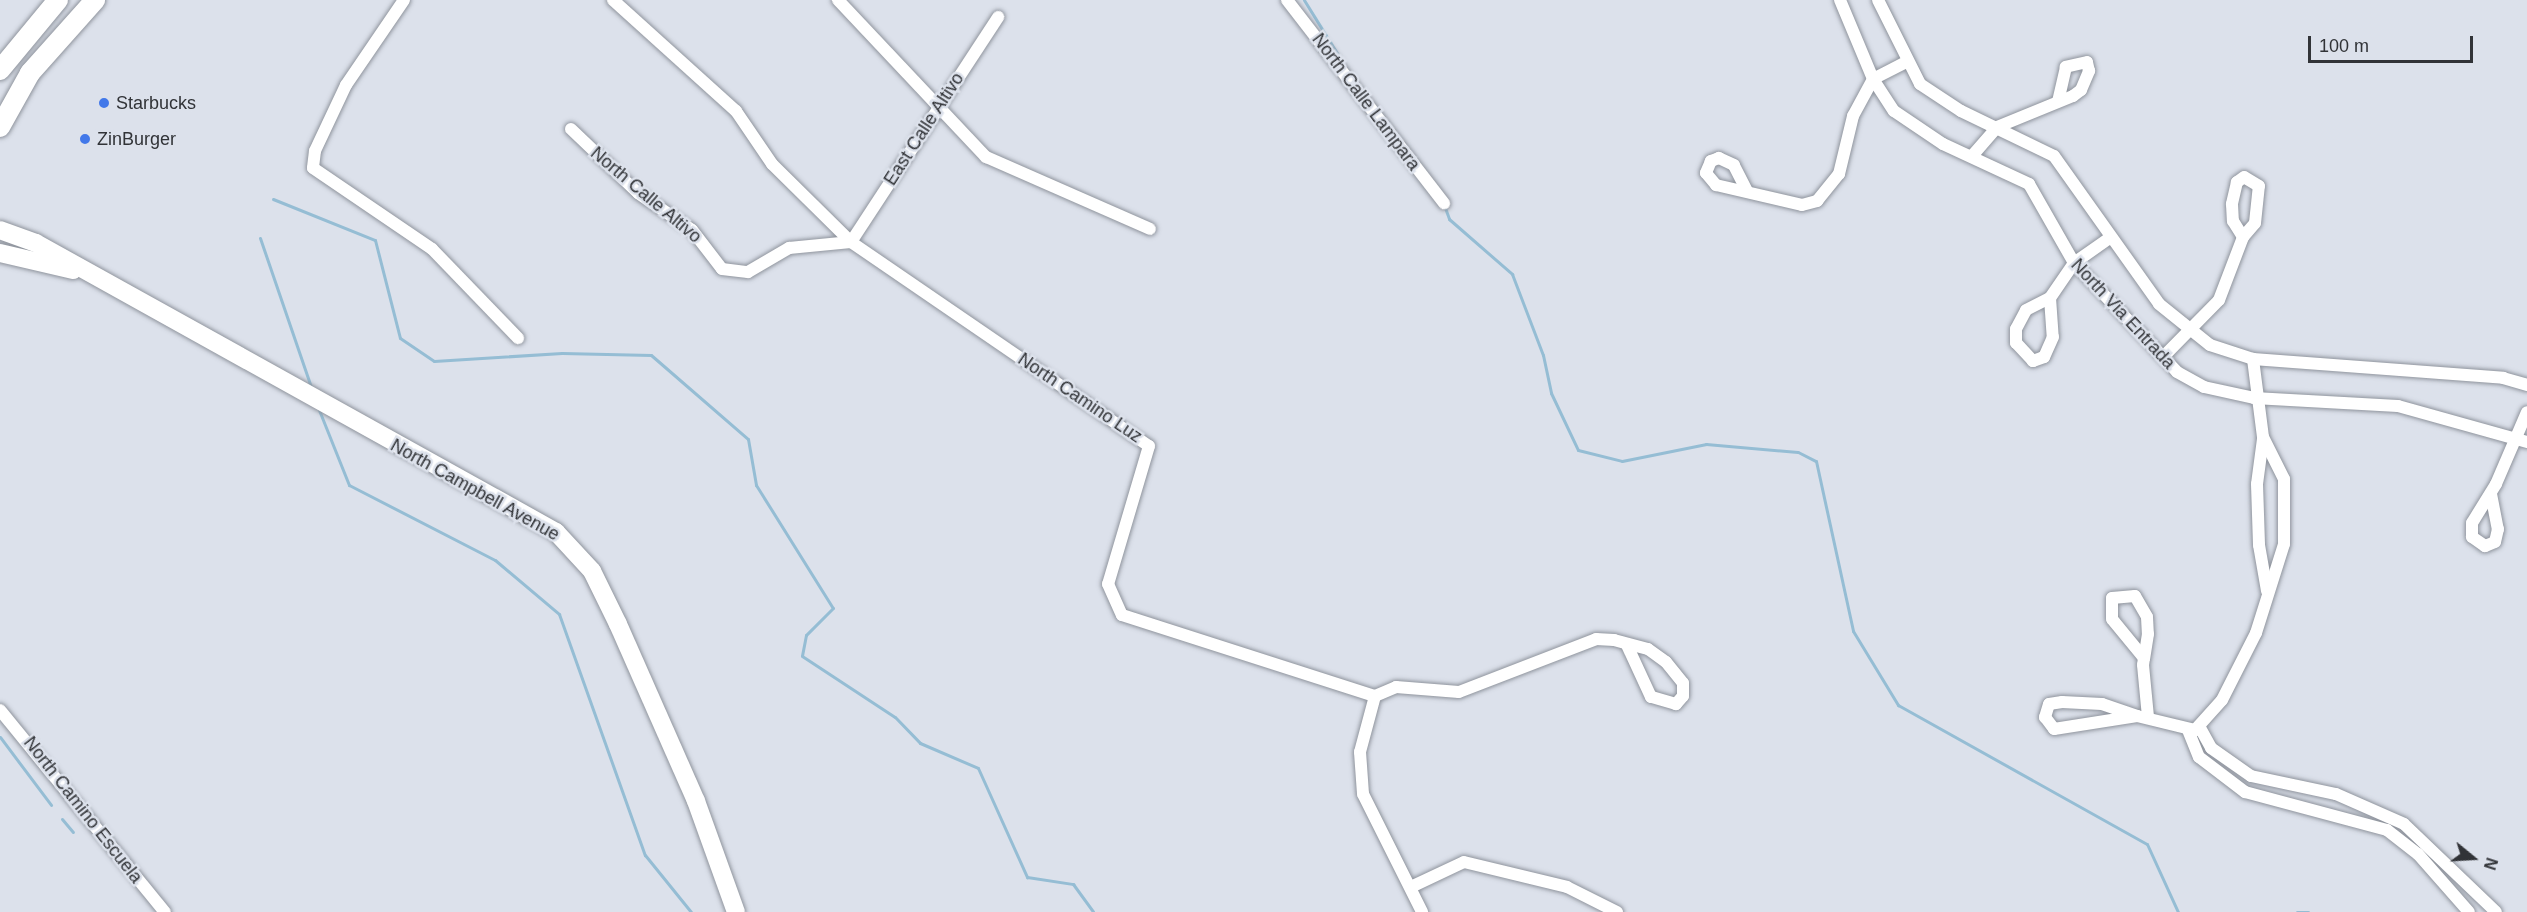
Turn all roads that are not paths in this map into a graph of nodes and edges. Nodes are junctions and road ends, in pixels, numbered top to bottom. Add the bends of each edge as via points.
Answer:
1 (58, 0) edge
2 (95, 0) edge
3 (404, 0) edge
4 (613, 0) edge
5 (838, 0) edge
6 (1287, 0) edge
7 (1840, 0) edge
8 (1878, 0) edge
9 (998, 17) dead end
10 (1906, 62) junction
11 (0, 70) edge
12 (1873, 79) junction
13 (2058, 101) dead end
14 (936, 109) junction
15 (0, 127) edge
16 (1997, 127) junction
17 (571, 129) dead end
18 (1972, 156) junction
19 (1747, 191) dead end
20 (1444, 203) dead end
21 (1150, 228) dead end
22 (0, 230) edge
23 (2243, 237) dead end
24 (2108, 239) junction
25 (851, 242) junction
26 (0, 253) edge
27 (2074, 263) junction
28 (89, 274) junction
29 (2050, 298) junction
30 (2191, 329) junction
31 (518, 338) dead end
32 (2163, 356) junction
33 (2253, 359) junction
34 (2527, 385) edge
35 (2254, 398) junction
36 (2527, 412) edge
37 (2263, 437) junction
38 (2522, 440) edge
39 (2491, 494) dead end
40 (2268, 594) junction
41 (1627, 645) junction
42 (2145, 658) junction
43 (1375, 696) junction
44 (0, 710) edge
45 (2143, 716) junction
46 (2193, 728) junction
47 (1413, 886) junction
48 (165, 912) edge
49 (736, 912) edge
50 (1422, 912) edge
51 (1617, 912) edge
52 (2469, 912) edge
53 (2496, 912) edge

1 - 11 main road
2 - 15 main road via 30,73
3 - 31 street via 346,85 315,151 314,168 432,249
4 - 25 street, North Camino Luz via 736,111 771,164
5 - 14 street
6 - 20 street, North Calle Lampara
7 - 12 street, North Via Entrada
8 - 10 street, North Via Entrada
9 - 14 street, East Calle Altivo
10 - 12 street
10 - 16 street, North Via Entrada via 1920,84
12 - 18 street, North Via Entrada via 1894,111
12 - 19 street via 1853,116 1839,174 1817,201 1802,205
13 - 16 street
14 - 21 street via 986,157
14 - 25 street, East Calle Altivo
16 - 18 street
16 - 24 street, North Via Entrada via 2054,156
17 - 25 street, North Calle Altivo via 638,194 692,230 717,263 733,274 748,272 789,248
18 - 27 street, North Via Entrada via 2029,184
22 - 28 main road, North Campbell Avenue via 36,243
23 - 30 street via 2218,300
24 - 27 street
24 - 30 street, North Via Entrada via 2159,304
25 - 43 street, North Camino Luz via 1149,446 1108,584 1122,615
26 - 28 main road, North Campbell Avenue
27 - 29 street
27 - 32 street, North Via Entrada
28 - 49 main road, North Campbell Avenue via 310,393 407,454 556,532 592,571 696,801
29 - 29 street via 2026,310 2016,329 2022,356 2033,361 2044,357 2053,337
30 - 32 street
30 - 33 street, North Via Entrada via 2210,345
32 - 35 street, North Via Entrada via 2177,372 2204,387
33 - 34 street, North Via Entrada via 2504,378
33 - 35 street
35 - 37 street
35 - 38 street, North Via Entrada via 2398,406
36 - 38 street
37 - 40 street via 2257,484 2259,545
37 - 40 street via 2283,479 2284,544
38 - 39 street
40 - 46 street via 2234,678
41 - 41 street via 1651,697 1676,704 1683,696 1679,674 1648,649
41 - 43 street via 1596,639 1459,692 1396,687
42 - 42 street via 2148,634 2141,602 2129,594 2112,598 2112,619
42 - 45 street
43 - 47 street via 1359,774 1363,794
44 - 48 street, North Camino Escuela
45 - 45 street via 2102,704 2062,702 2049,704 2045,717 2054,729
45 - 46 street
46 - 52 street via 2199,756 2245,792 2387,830 2418,854
46 - 53 street via 2211,748 2251,776 2336,794 2404,824
47 - 50 street
47 - 51 street via 1450,864 1464,862 1567,887

